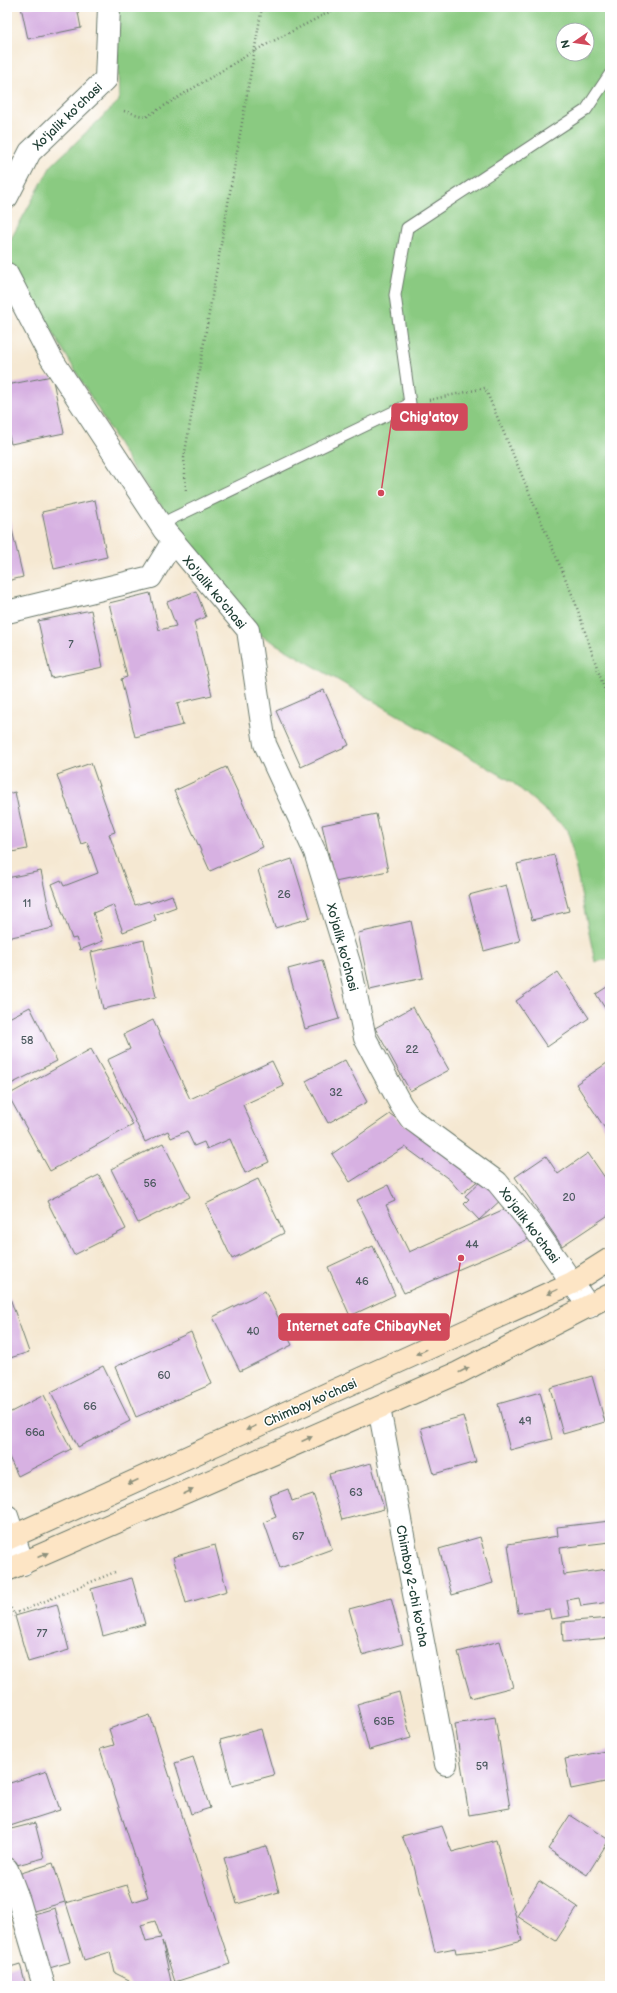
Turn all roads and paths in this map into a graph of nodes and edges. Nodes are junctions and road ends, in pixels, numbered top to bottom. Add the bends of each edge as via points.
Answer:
1 (109, 7) edge
2 (262, 7) edge
3 (339, 7) edge
4 (254, 51) junction
5 (610, 74) edge
6 (124, 111) dead end
7 (7, 197) edge
8 (7, 274) edge
9 (410, 404) junction
10 (188, 511) junction
11 (169, 536) junction
12 (7, 612) edge
13 (610, 706) edge
14 (610, 1259) edge
15 (572, 1283) junction
16 (610, 1295) edge
17 (589, 1307) junction
18 (379, 1408) junction
19 (7, 1516) edge
20 (10, 1537) edge
21 (15, 1567) edge
22 (115, 1572) dead end
23 (7, 1601) edge
24 (14, 1614) junction
25 (7, 1617) edge
26 (446, 1764) dead end
27 (7, 1869) edge
28 (44, 1986) edge

1 - 7 street, Xo'jalik ko'chasi via 106,79 30,152
2 - 4 path
3 - 4 path
4 - 6 path via 146,117
4 - 10 path via 184,458
5 - 9 lane via 586,110 407,228 395,295
8 - 11 street, Xo'jalik ko'chasi via 51,358
9 - 10 lane
9 - 13 path via 486,388 574,599
10 - 11 lane via 171,519
11 - 12 street, Xo'jalik ko'chasi via 151,578
11 - 15 street, Xo'jalik ko'chasi via 248,630 265,744 315,852 350,966 365,1038 400,1105 411,1118 497,1182 533,1226
14 - 15 main road, Chimboy ko'chasi
15 - 17 street, Xo'jalik ko'chasi
15 -> 20 main road, Chimboy ko'chasi
16 - 17 main road
18 -> 17 main road via 458,1373
21 -> 18 main road
18 - 26 street, Chimboy 2-chi ko'cha
19 - 20 street
20 - 21 street
22 - 24 path
23 - 24 path
24 - 25 path
27 - 28 street

